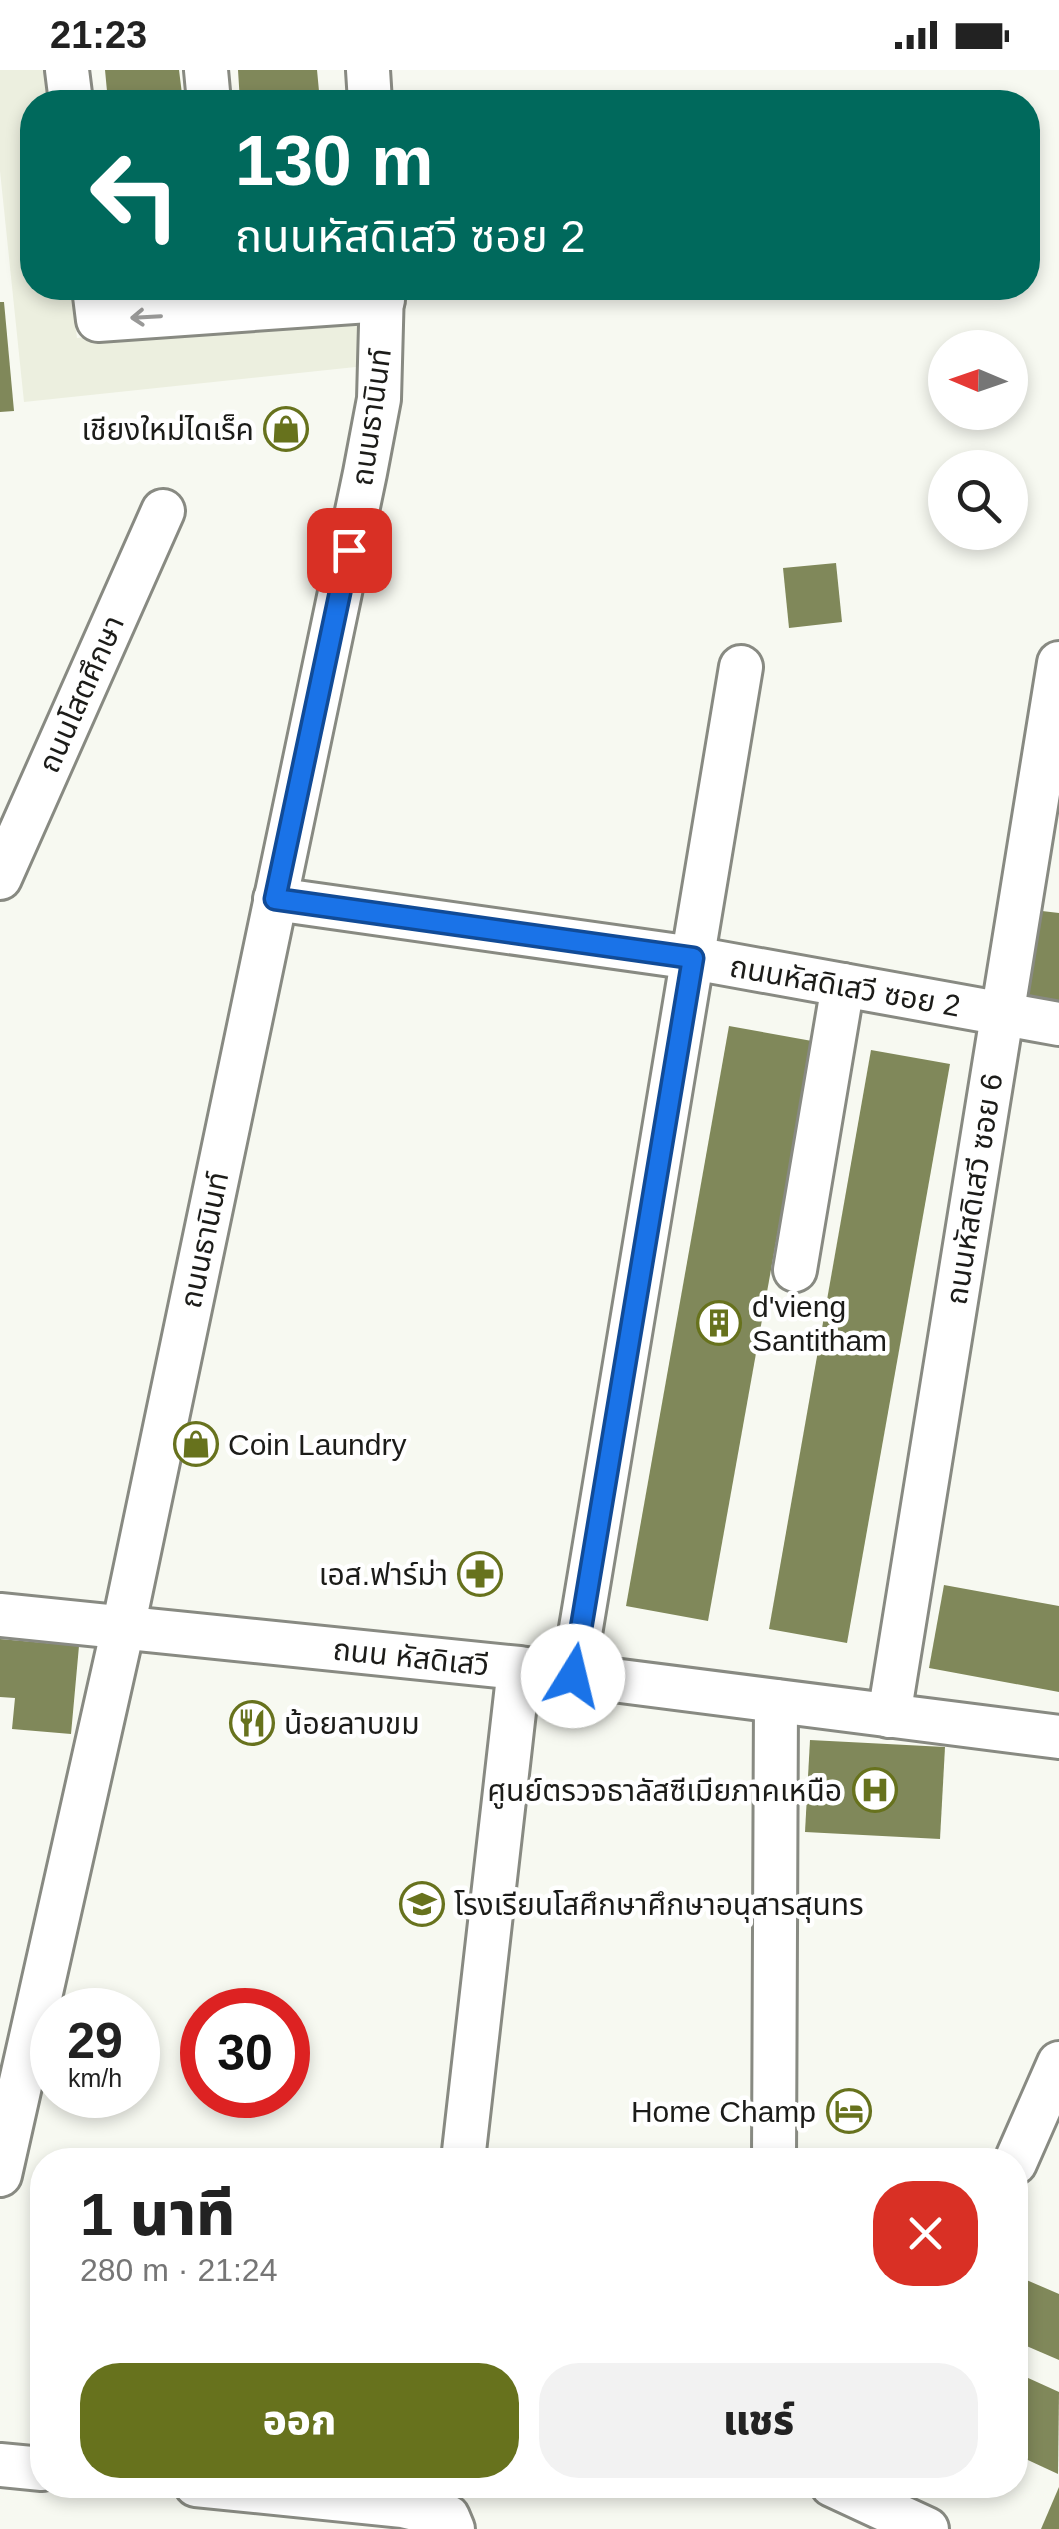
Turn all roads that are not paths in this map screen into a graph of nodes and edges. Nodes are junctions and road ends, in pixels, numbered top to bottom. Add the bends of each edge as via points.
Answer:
1 (96, 300) edge
2 (223, 300) edge
3 (383, 300) edge
4 (163, 511) dead end
5 (1059, 663) edge
6 (742, 666) dead end
7 (0, 878) edge
8 (275, 899) junction
9 (693, 958) junction
10 (844, 986) junction
11 (1002, 1014) junction
12 (1059, 1024) edge
13 (795, 1270) dead end
14 (0, 1615) edge
15 (123, 1628) junction
16 (519, 1668) junction
17 (573, 1676) junction
18 (776, 1701) junction
19 (889, 1716) junction
20 (1059, 1738) edge
21 (1059, 2064) edge
22 (464, 2148) edge
23 (774, 2148) edge
24 (1022, 2148) edge
25 (0, 2176) edge
26 (0, 2465) edge
27 (30, 2468) edge
28 (324, 2498) edge
29 (871, 2498) edge
30 (453, 2529) edge
31 (927, 2529) edge

2 -> 1 street via 98,320
3 - 8 street, ถนนธานินท์ via 379,399
4 - 7 street, ถนนโสตศึกษา
5 - 11 street, ถนนหัสดิเสวี ซอย 6
6 - 9 street
8 - 9 street, ถนนหัสดิเสวี ซอย 2
8 - 15 street, ถนนธานินท์
9 - 10 street, ถนนหัสดิเสวี ซอย 2
9 - 17 street
10 - 11 street, ถนนหัสดิเสวี ซอย 2
10 - 13 street
11 - 12 street, ถนนหัสดิเสวี ซอย 2
11 - 19 street, ถนนหัสดิเสวี ซอย 6
14 - 15 street, ถนน หัสดิเสวี
15 - 16 street, ถนน หัสดิเสวี
15 - 25 street, ถนนธานินท์
16 - 17 street, ถนน หัสดิเสวี
16 - 22 street
17 - 18 street, ถนน หัสดิเสวี
18 - 19 street, ถนน หัสดิเสวี
18 - 23 street
19 - 20 street, ถนน หัสดิเสวี
21 - 24 street
26 - 27 street
28 - 30 street via 403,2506 448,2517
29 - 31 street

